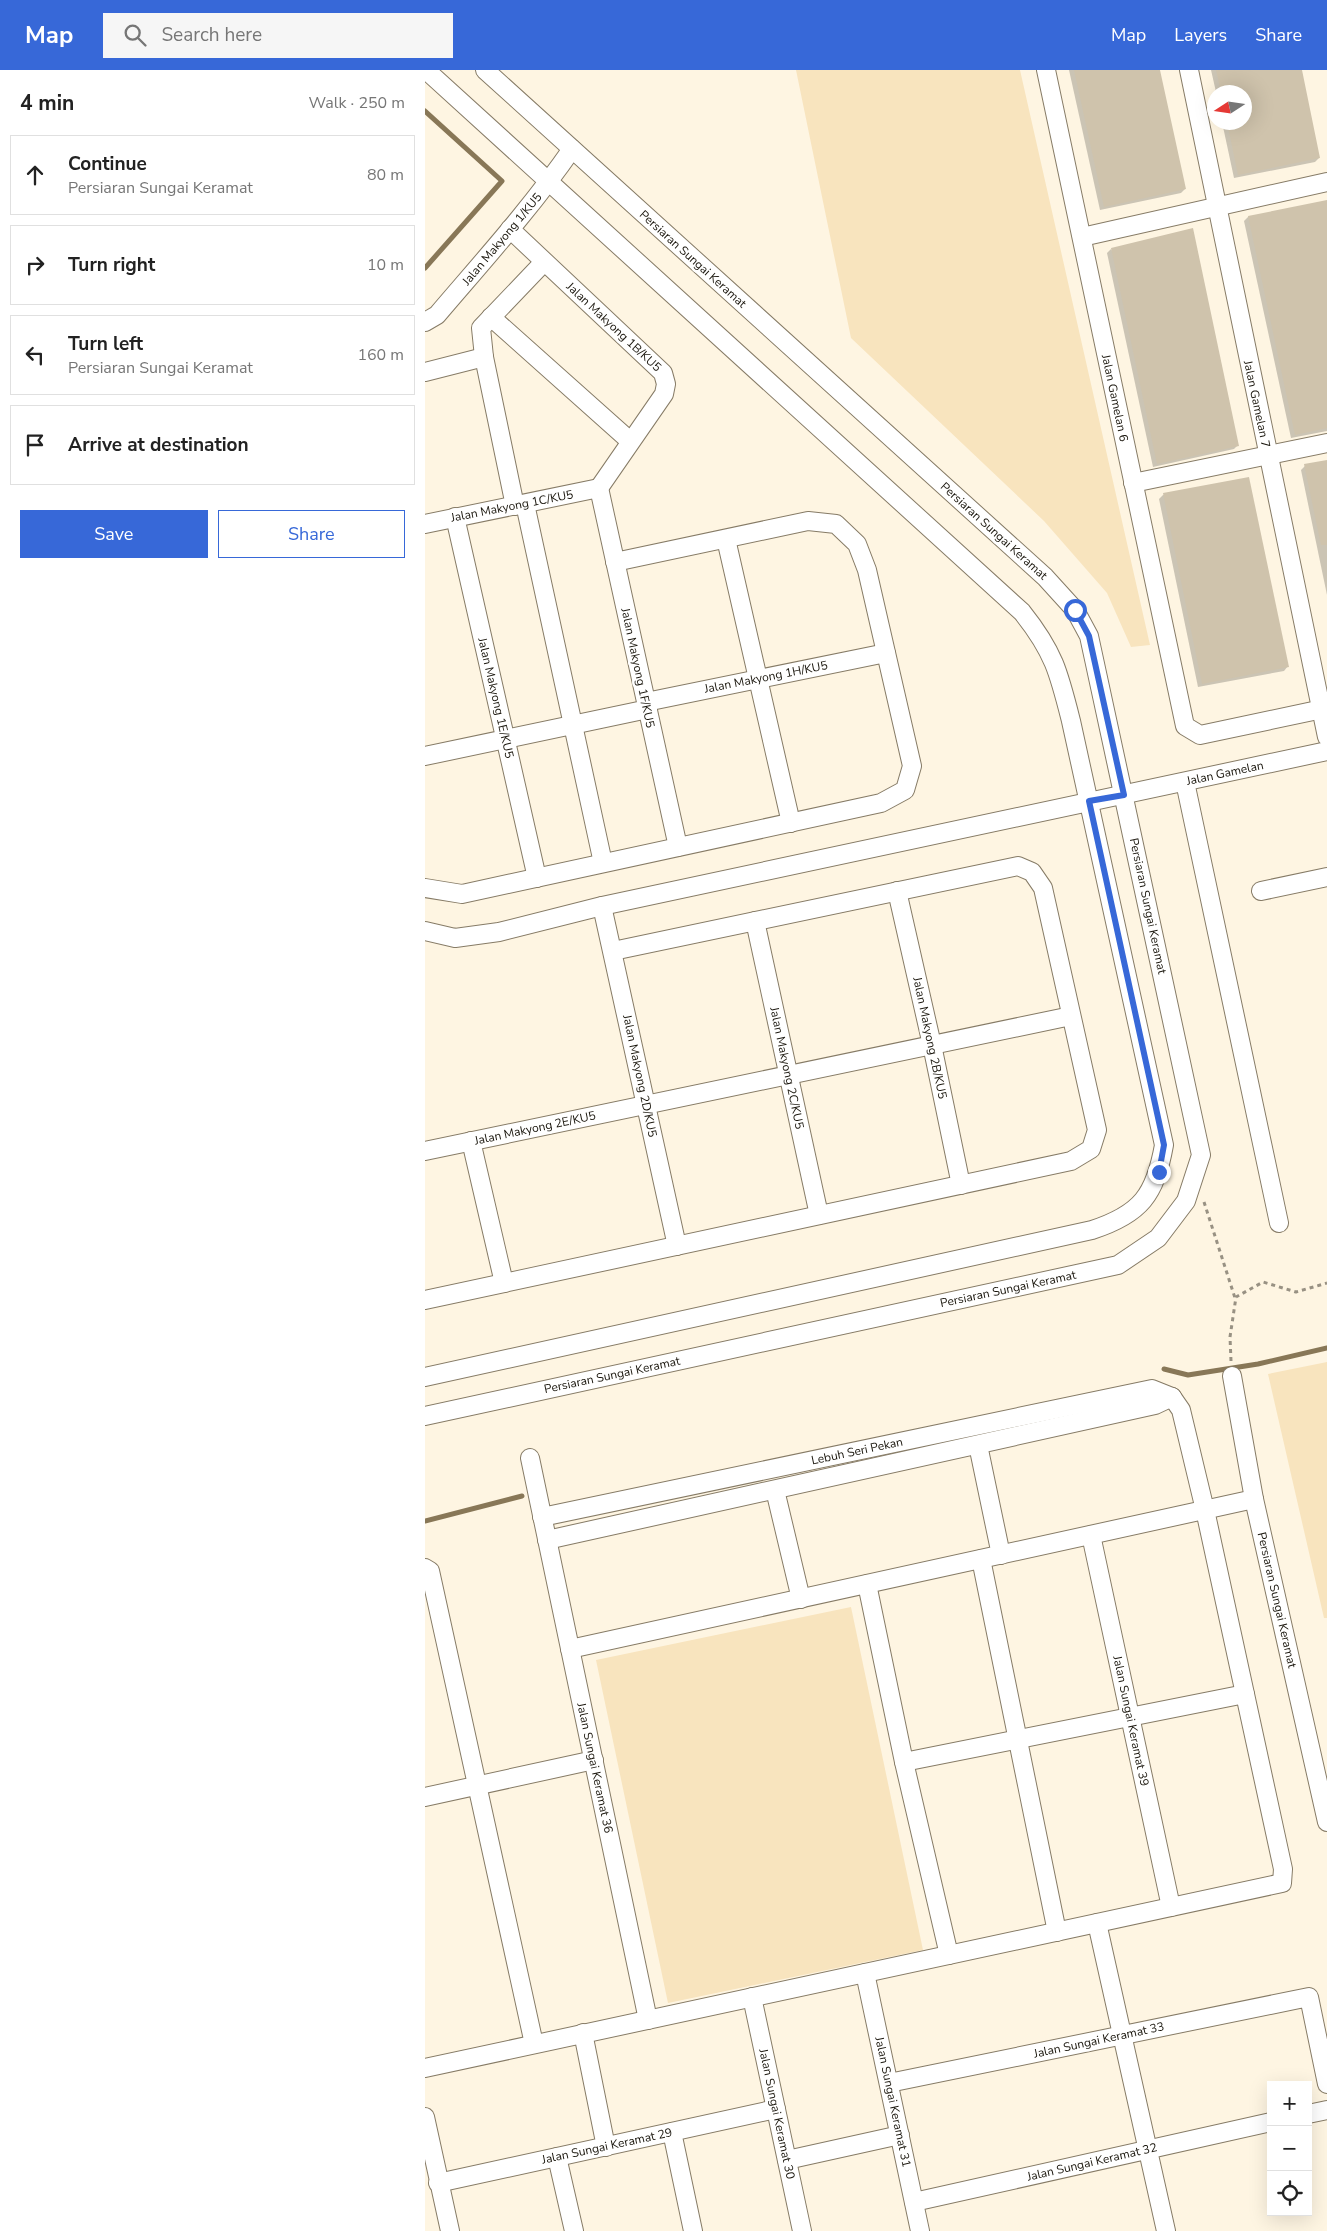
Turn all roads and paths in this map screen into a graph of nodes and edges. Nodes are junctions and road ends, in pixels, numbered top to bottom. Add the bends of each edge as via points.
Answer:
1 (426, 70) edge
2 (485, 70) edge
3 (1046, 70) edge
4 (1189, 70) edge
5 (572, 149) junction
6 (549, 182) junction
7 (1327, 182) edge
8 (1216, 207) junction
9 (510, 229) junction
10 (1082, 237) junction
11 (544, 262) junction
12 (491, 317) junction
13 (425, 322) edge
14 (484, 357) junction
15 (425, 372) edge
16 (630, 441) junction
17 (1327, 443) edge
18 (1267, 454) junction
19 (1133, 483) junction
20 (599, 488) junction
21 (520, 504) junction
22 (455, 518) junction
23 (425, 524) edge
24 (726, 539) junction
25 (615, 562) junction
26 (886, 653) junction
27 (758, 679) junction
28 (647, 706) junction
29 (1324, 708) edge
30 (572, 725) junction
31 (1327, 737) edge
32 (505, 738) junction
33 (1327, 751) edge
34 (425, 756) edge
35 (1185, 782) junction
36 (1124, 795) junction
37 (1089, 801) junction
38 (791, 823) junction
39 (678, 847) junction
40 (603, 863) junction
41 (537, 878) junction
42 (1327, 878) edge
43 (425, 888) edge
44 (897, 891) junction
45 (1261, 891) dead end
46 (603, 906) junction
47 (755, 922) junction
48 (425, 931) edge
49 (613, 951) junction
50 (1071, 1016) junction
51 (933, 1045) junction
52 (789, 1075) junction
53 (646, 1105) junction
54 (471, 1141) junction
55 (425, 1151) edge
56 (1195, 1175) junction
57 (961, 1185) junction
58 (819, 1216) junction
59 (1279, 1223) dead end
60 (677, 1246) junction
61 (503, 1283) junction
62 (1327, 1283) edge
63 (1236, 1297) junction
64 (425, 1300) edge
65 (1231, 1369) joint
66 (425, 1377) edge
67 (1172, 1397) junction
68 (425, 1416) edge
69 (979, 1445) junction
70 (530, 1458) dead end
71 (775, 1490) junction
72 (1254, 1499) junction
73 (1205, 1510) junction
74 (542, 1517) junction
75 (1091, 1535) junction
76 (547, 1540) junction
77 (1001, 1555) junction
78 (981, 1559) junction
79 (425, 1568) edge
80 (867, 1584) junction
81 (801, 1599) junction
82 (570, 1650) junction
83 (1245, 1694) junction
84 (1130, 1717) junction
85 (1018, 1740) junction
86 (594, 1760) junction
87 (904, 1762) junction
88 (477, 1785) junction
89 (425, 1797) edge
90 (1327, 1822) edge
91 (1171, 1907) junction
92 (1097, 1923) junction
93 (1057, 1932) junction
94 (949, 1955) junction
95 (865, 1973) junction
96 (752, 1997) junction
97 (648, 2020) junction
98 (583, 2033) junction
99 (1122, 2036) junction
100 (534, 2044) junction
101 (1323, 2048) edge
102 (425, 2068) edge
103 (889, 2083) junction
104 (1327, 2084) edge
105 (776, 2109) junction
106 (1327, 2110) edge
107 (1312, 2113) edge
108 (425, 2117) edge
109 (1267, 2123) edge
110 (672, 2132) junction
111 (900, 2135) junction
112 (606, 2147) junction
113 (1148, 2150) junction
114 (557, 2157) junction
115 (787, 2160) junction
116 (438, 2183) junction
117 (914, 2202) junction
118 (450, 2231) edge
119 (574, 2231) edge
120 (693, 2231) edge
121 (802, 2231) edge
122 (920, 2231) edge
123 (1166, 2231) edge

1 - 6 street
2 - 5 street, Persiaran Sungai Keramat
3 - 10 street, Jalan Gamelan 6
4 - 8 street, Jalan Gamelan 7
5 - 6 street, Jalan Makyong 1/KU5
5 - 36 street, Persiaran Sungai Keramat via 1045,577 1075,610 1089,636
6 - 9 street, Jalan Makyong 1/KU5
6 - 37 street via 1022,612 1042,637 1059,670
7 - 8 street
8 - 10 street
8 - 18 street, Jalan Gamelan 7
9 - 11 street, Jalan Makyong 1B/KU5
9 - 13 street, Jalan Makyong 1/KU5 via 437,315
10 - 19 street, Jalan Gamelan 6
11 - 12 street
11 - 16 street, Jalan Makyong 1B/KU5 via 663,373 664,394
12 - 14 street via 481,328
12 - 16 street
14 - 15 street
14 - 21 street
16 - 20 street, Jalan Makyong 1B/KU5
17 - 18 street
18 - 19 street
18 - 29 street, Jalan Gamelan 7
19 - 29 street, Jalan Gamelan 6 via 1185,726 1200,735
20 - 21 street, Jalan Makyong 1C/KU5
20 - 25 street, Jalan Makyong 1F/KU5
21 - 22 street, Jalan Makyong 1C/KU5
21 - 30 street
22 - 23 street, Jalan Makyong 1C/KU5
22 - 32 street, Jalan Makyong 1E/KU5
24 - 25 street
24 - 26 street via 809,522 836,524 857,544 867,570
24 - 27 street
25 - 28 street, Jalan Makyong 1F/KU5
26 - 27 street, Jalan Makyong 1H/KU5
26 - 38 street via 911,766 905,790 881,803
27 - 28 street, Jalan Makyong 1H/KU5
27 - 38 street
28 - 30 street, Jalan Makyong 1H/KU5
28 - 39 street, Jalan Makyong 1F/KU5
29 - 31 street, Jalan Gamelan 7
30 - 32 street, Jalan Makyong 1H/KU5
30 - 40 street
32 - 34 street, Jalan Makyong 1H/KU5
32 - 41 street, Jalan Makyong 1E/KU5
33 - 35 street, Jalan Gamelan
35 - 36 street, Jalan Gamelan
35 - 59 street
36 - 37 street, Jalan Gamelan
36 - 56 street, Persiaran Sungai Keramat via 1201,1155
37 - 46 street, Jalan Gamelan
37 - 66 street via 1164,1145 1159,1172 1142,1203 1118,1222 1092,1230
38 - 39 street
39 - 40 street
40 - 41 street
41 - 43 street via 462,894
42 - 45 street
44 - 47 street
44 - 50 street via 1018,866 1032,872 1043,888
44 - 51 street, Jalan Makyong 2B/KU5
46 - 48 street, Jalan Gamelan via 499,932 455,938
46 - 49 street, Jalan Makyong 2D/KU5
47 - 49 street
47 - 52 street, Jalan Makyong 2C/KU5
49 - 53 street, Jalan Makyong 2D/KU5
50 - 51 street, Jalan Makyong 2E/KU5
50 - 57 street via 1097,1130 1091,1149 1071,1161
51 - 52 street, Jalan Makyong 2E/KU5
51 - 57 street, Jalan Makyong 2B/KU5
52 - 53 street, Jalan Makyong 2E/KU5
52 - 58 street, Jalan Makyong 2C/KU5
53 - 54 street, Jalan Makyong 2E/KU5
53 - 60 street, Jalan Makyong 2D/KU5
54 - 55 street, Jalan Makyong 2E/KU5
54 - 61 street
56 - 63 path
56 - 68 street, Persiaran Sungai Keramat via 1186,1201 1158,1238 1118,1265
57 - 58 street
58 - 60 street
60 - 61 street
61 - 64 street
62 - 63 path via 1296,1292 1263,1282
63 - 65 path via 1230,1337
65 - 72 street, Persiaran Sungai Keramat
67 - 69 street via 1155,1404
67 - 73 street via 1181,1410
67 - 74 street, Lebuh Seri Pekan via 1152,1389
69 - 71 street
69 - 77 street
70 - 74 street, Jalan Sungai Keramat 36
71 - 76 street
71 - 81 street
72 - 73 street
72 - 90 street, Persiaran Sungai Keramat
73 - 75 street
73 - 83 street
74 - 76 street, Jalan Sungai Keramat 36
75 - 77 street
75 - 84 street, Jalan Sungai Keramat 39
76 - 82 street, Jalan Sungai Keramat 36
77 - 78 street
78 - 80 street
78 - 85 street
79 - 88 street via 430,1571
80 - 81 street
80 - 87 street
81 - 82 street
82 - 86 street, Jalan Sungai Keramat 36
83 - 84 street
83 - 91 street via 1283,1869 1282,1883
84 - 85 street
84 - 91 street, Jalan Sungai Keramat 39
85 - 87 street
85 - 93 street
86 - 88 street
86 - 97 street, Jalan Sungai Keramat 36
87 - 94 street
88 - 89 street
88 - 100 street
91 - 92 street
92 - 93 street
92 - 99 street
93 - 94 street
94 - 95 street
95 - 96 street
95 - 103 street, Jalan Sungai Keramat 31
96 - 97 street
96 - 105 street, Jalan Sungai Keramat 30
97 - 98 street
98 - 100 street
98 - 112 street
99 - 101 street, Jalan Sungai Keramat 33 via 1309,1997
99 - 103 street, Jalan Sungai Keramat 33
99 - 113 street
100 - 102 street
101 - 104 street
103 - 111 street, Jalan Sungai Keramat 31
105 - 110 street, Jalan Sungai Keramat 29
105 - 115 street, Jalan Sungai Keramat 30
106 - 107 street
108 - 116 street
109 - 113 street, Jalan Sungai Keramat 32
110 - 112 street, Jalan Sungai Keramat 29
110 - 120 street
111 - 115 street
111 - 117 street, Jalan Sungai Keramat 31
112 - 114 street, Jalan Sungai Keramat 29
113 - 117 street, Jalan Sungai Keramat 32
113 - 123 street
114 - 116 street, Jalan Sungai Keramat 29
114 - 119 street
115 - 121 street, Jalan Sungai Keramat 30
116 - 118 street
117 - 122 street, Jalan Sungai Keramat 31

